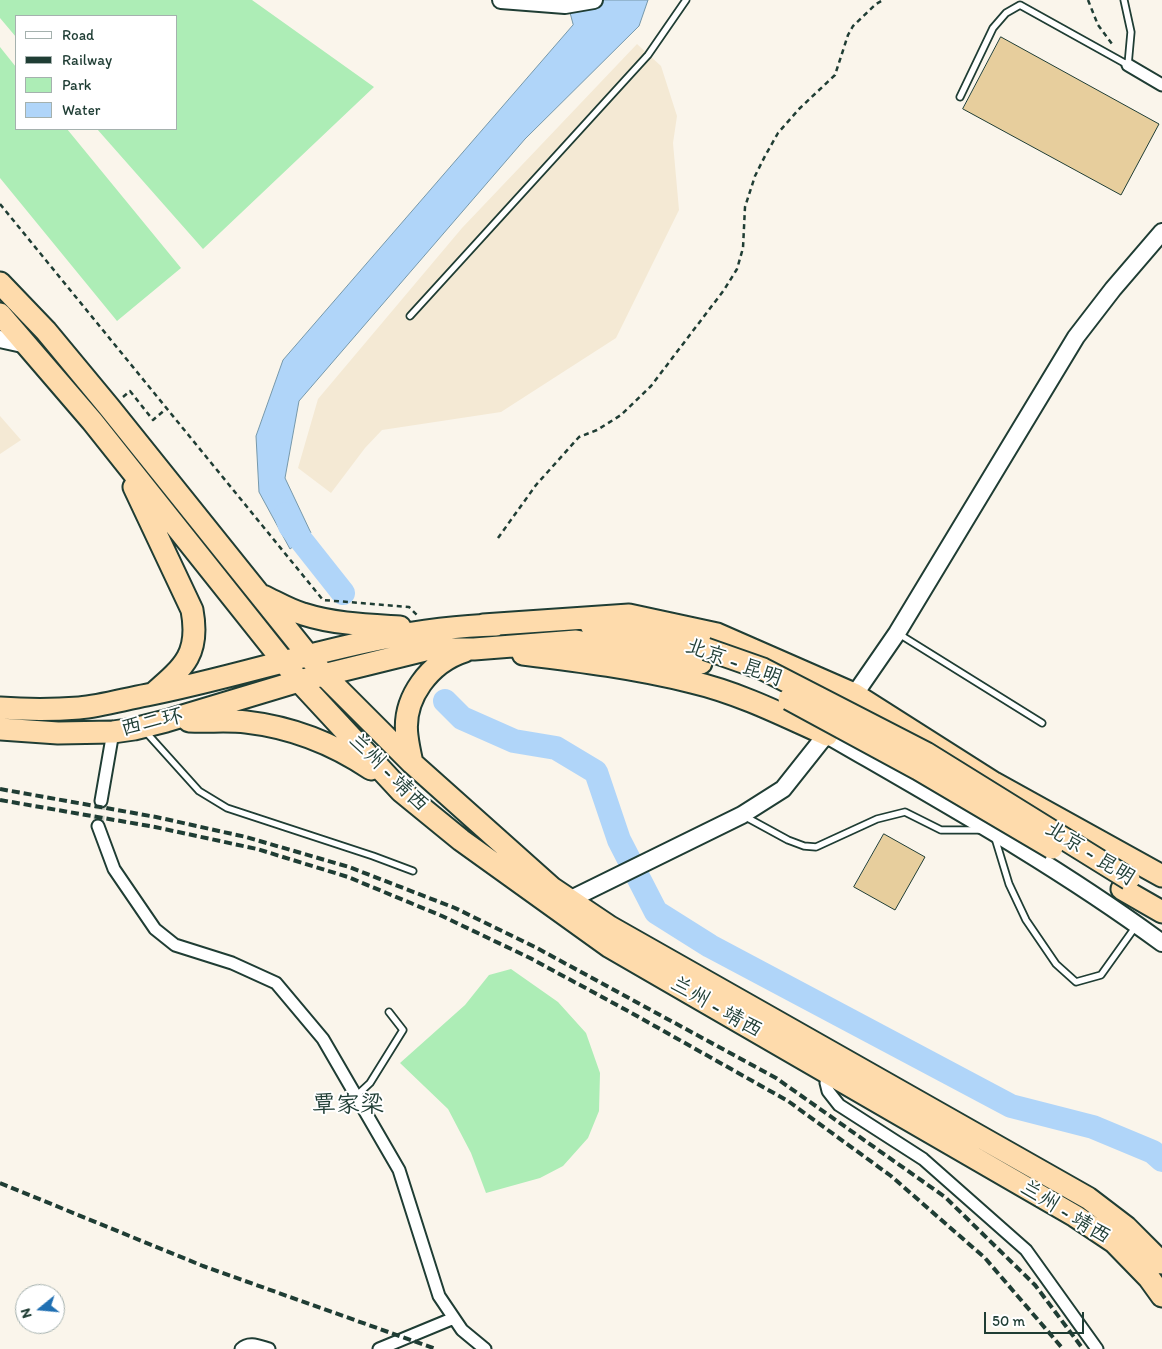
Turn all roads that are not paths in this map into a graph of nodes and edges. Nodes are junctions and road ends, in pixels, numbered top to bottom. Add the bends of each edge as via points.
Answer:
1 (501, 0) edge
2 (594, 0) edge
3 (686, 0) edge
4 (1124, 0) edge
5 (1128, 65) junction
6 (1162, 85) edge
7 (960, 97) dead end
8 (1162, 232) edge
9 (0, 283) edge
10 (0, 314) edge
11 (410, 316) dead end
12 (0, 339) edge
13 (27, 345) junction
14 (119, 455) junction
15 (257, 593) junction
16 (483, 625) junction
17 (433, 629) junction
18 (898, 633) junction
19 (474, 649) junction
20 (309, 656) junction
21 (704, 656) junction
22 (284, 662) junction
23 (324, 675) junction
24 (299, 680) junction
25 (153, 693) junction
26 (854, 694) junction
27 (0, 708) edge
28 (166, 721) junction
29 (1042, 723) dead end
30 (142, 727) junction
31 (0, 729) edge
32 (113, 732) junction
33 (827, 735) junction
34 (412, 763) junction
35 (401, 792) junction
36 (101, 801) tunnel mouth
37 (742, 814) junction
38 (98, 826) tunnel mouth
39 (992, 830) junction
40 (413, 871) dead end
41 (1162, 876) edge
42 (1126, 884) junction
43 (1162, 898) edge
44 (569, 900) junction
45 (1162, 912) edge
46 (1137, 925) junction
47 (1162, 943) edge
48 (389, 1012) dead end
49 (828, 1072) junction
50 (356, 1096) junction
51 (1162, 1263) edge
52 (1162, 1296) edge
53 (454, 1318) junction
54 (241, 1349) edge
55 (268, 1349) edge
56 (379, 1349) edge
57 (484, 1349) edge
58 (1096, 1349) edge

1 - 2 street via 565,4
3 - 11 lane via 648,54
4 - 5 lane via 1131,32
5 - 6 street
5 - 7 lane via 1020,5 1006,13 993,28
8 - 18 street via 1076,337
9 - 15 highway, 兰州 - 靖西 via 46,331
10 - 13 highway
12 - 13 street
13 - 14 highway
14 - 22 highway, 兰州 - 靖西
14 - 25 highway via 192,610 195,628 193,647 184,666
15 - 17 highway via 301,614 326,620
15 - 20 highway, 兰州 - 靖西
16 - 17 highway, 北京 - 昆明
16 - 21 highway, 北京 - 昆明 via 579,623
16 - 26 highway via 629,615 717,634
17 - 20 highway, 北京 - 昆明
18 - 26 street
18 - 29 lane
19 - 21 highway, 北京 - 昆明 via 576,641
19 - 23 highway, 北京 - 昆明 via 429,649
19 - 33 highway via 602,664 693,682 756,702
19 - 34 highway via 443,661 419,685 410,704 406,725
20 - 22 highway, 北京 - 昆明
20 - 23 highway, 兰州 - 靖西
21 - 42 highway, 北京 - 昆明, bridge via 761,683
22 - 24 highway, 兰州 - 靖西
22 - 25 highway, 西二环
23 - 24 highway, 西二环
23 - 34 highway, 兰州 - 靖西
24 - 28 highway, 西二环
24 - 35 highway, 兰州 - 靖西
25 - 27 highway, 西二环 via 81,708
26 - 33 street
26 - 41 highway via 994,783
28 - 30 highway, 西二环
28 - 35 highway via 244,722 298,733 342,752
30 - 32 highway, 西二环
30 - 40 lane via 199,791 227,808
31 - 32 highway, 西二环
32 - 36 street
33 - 37 street via 783,789
33 - 39 street
34 - 44 highway, 兰州 - 靖西
35 - 49 highway, 兰州 - 靖西 via 461,840 610,947
37 - 39 lane via 804,846 816,846 877,819 905,812 941,830
37 - 44 street
38 - 50 street via 114,869 155,929 175,945 232,963 276,983 323,1039
39 - 46 street
39 - 46 lane via 1008,884 1026,920 1056,964 1076,982 1101,975
42 - 43 highway, 北京 - 昆明
42 - 45 highway, 北京 - 昆明
44 - 51 highway, 兰州 - 靖西 via 618,932 1088,1198 1126,1227
46 - 47 street
48 - 50 lane via 403,1030 370,1083
49 - 52 highway, 兰州 - 靖西 via 1114,1242
49 - 58 street via 828,1091 839,1105 922,1159 1026,1250
50 - 53 street via 399,1170 439,1296
53 - 56 street
53 - 57 street via 462,1330
54 - 55 street via 255,1344

